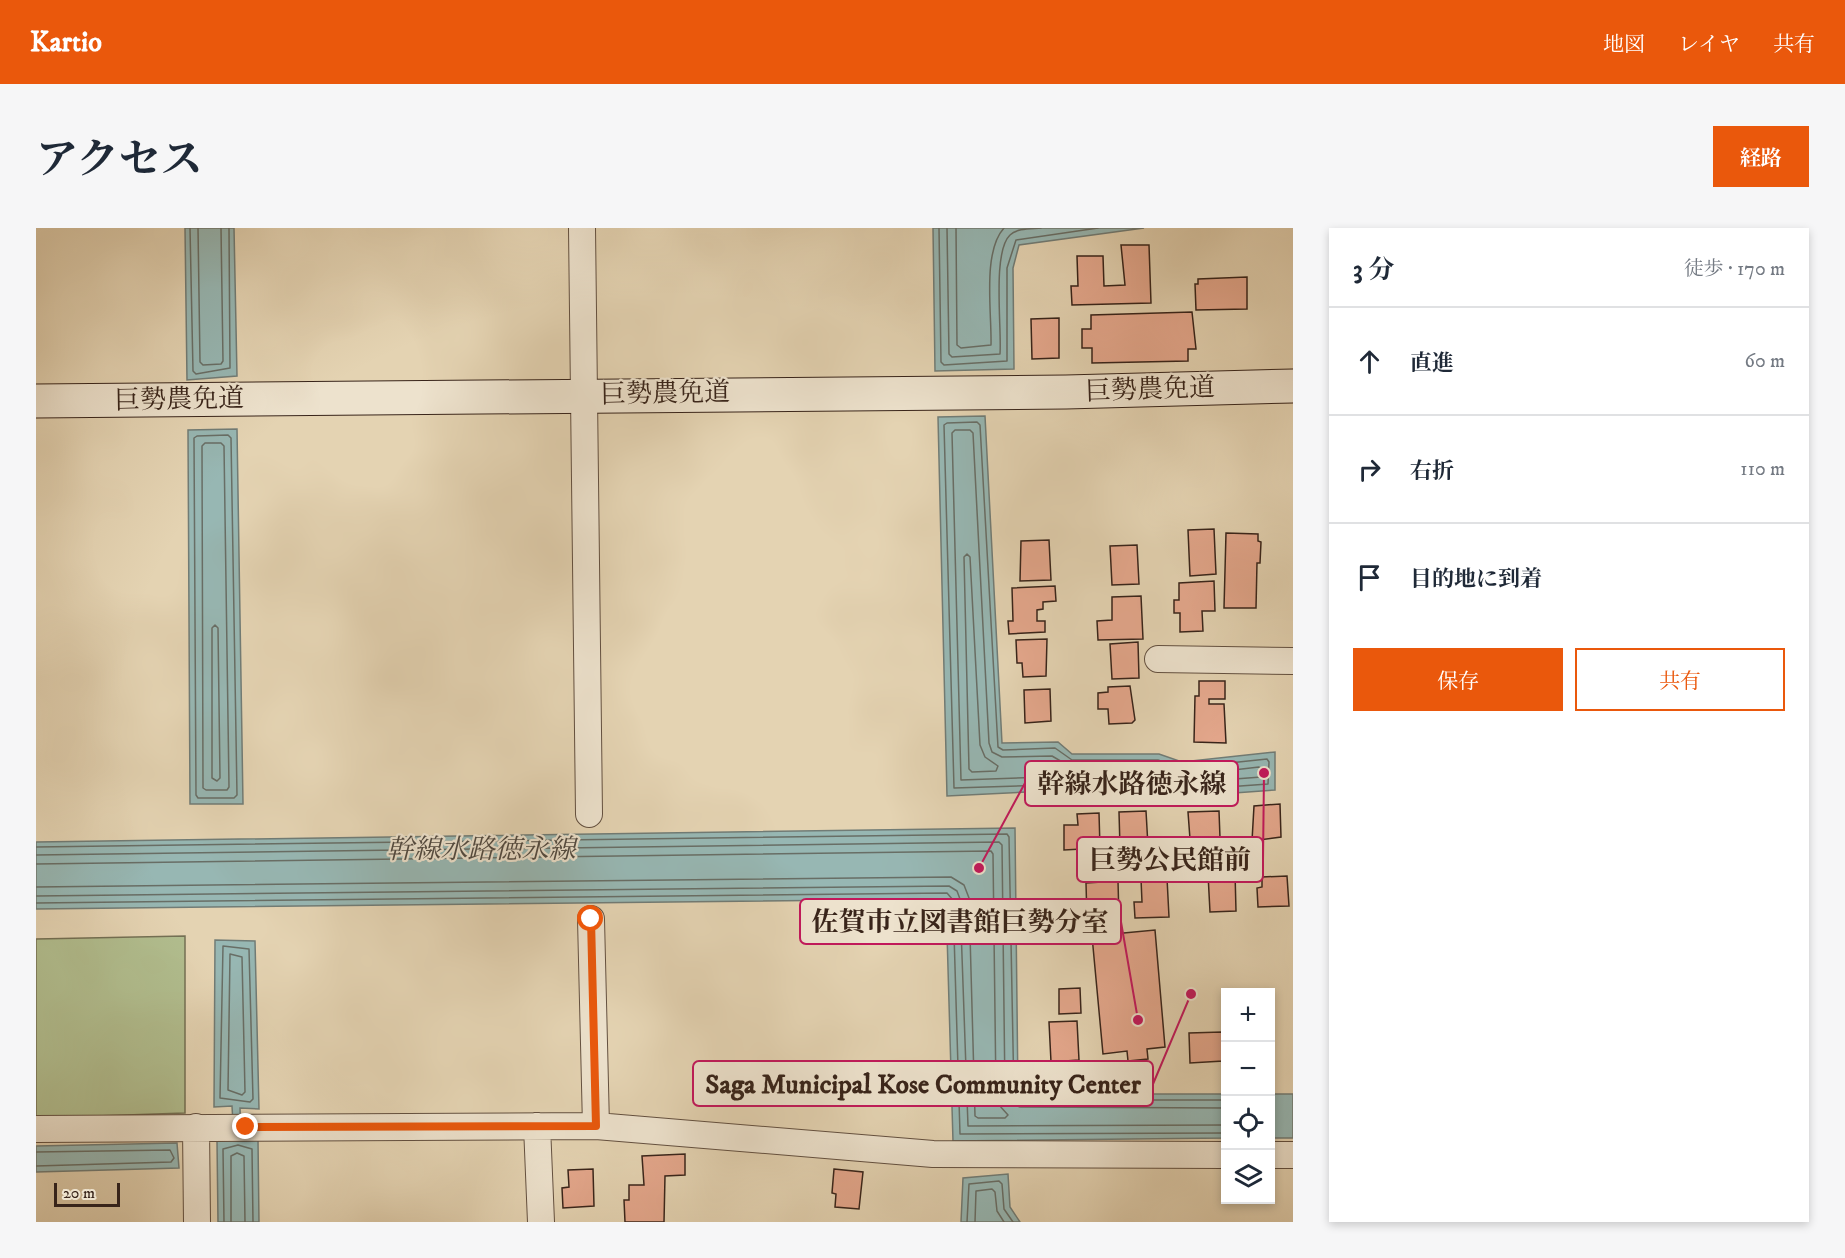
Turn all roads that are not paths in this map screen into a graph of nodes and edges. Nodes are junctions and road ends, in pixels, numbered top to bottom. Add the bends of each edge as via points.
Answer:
1 (582, 228) edge
2 (1293, 386) edge
3 (584, 395) junction
4 (36, 401) edge
5 (1158, 659) dead end
6 (1293, 661) edge
7 (589, 814) dead end
8 (591, 919) dead end
9 (537, 1126) junction
10 (596, 1126) junction
11 (196, 1127) junction
12 (36, 1130) edge
13 (1221, 1155) edge
14 (1275, 1155) edge
15 (1293, 1155) edge
16 (197, 1222) edge
17 (542, 1222) edge

1 - 3 street
2 - 3 street, 巨勢農免道 via 1066,392
3 - 4 street, 巨勢農免道
3 - 7 street
5 - 6 street
8 - 10 street
9 - 10 street
9 - 11 street
9 - 17 street
10 - 13 street via 933,1154
11 - 12 street
11 - 16 street
14 - 15 street

